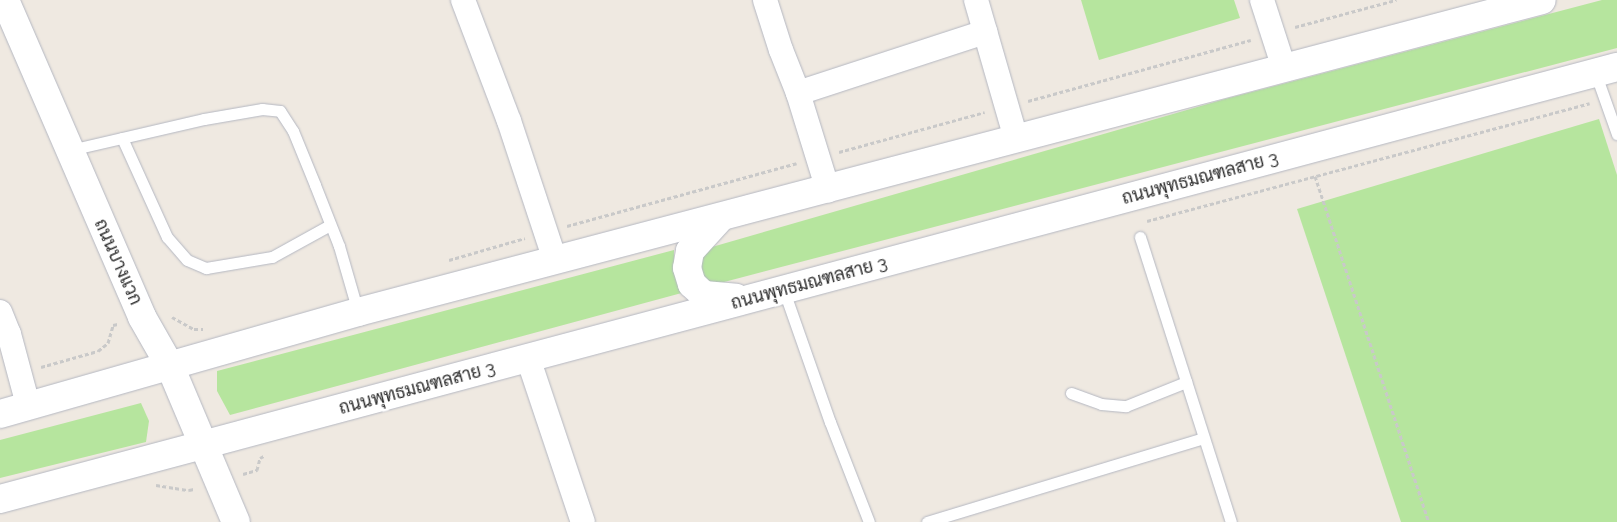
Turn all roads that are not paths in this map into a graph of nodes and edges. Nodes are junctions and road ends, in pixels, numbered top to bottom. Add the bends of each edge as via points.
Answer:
1 (5, 0) edge
2 (462, 0) edge
3 (765, 0) edge
4 (976, 0) edge
5 (1262, 0) edge
6 (1542, 0) edge
7 (985, 32) junction
8 (1284, 68) junction
9 (1606, 69) edge
10 (798, 93) junction
11 (1617, 134) edge
12 (122, 138) junction
13 (1016, 139) junction
14 (69, 150) junction
15 (828, 190) junction
16 (721, 217) junction
17 (330, 225) junction
18 (1140, 237) dead end
19 (555, 260) junction
20 (784, 291) junction
21 (748, 299) junction
22 (0, 312) edge
23 (358, 312) junction
24 (528, 358) junction
25 (170, 366) junction
26 (1186, 382) junction
27 (1071, 393) dead end
28 (28, 405) junction
29 (0, 414) edge
30 (1203, 438) junction
31 (204, 446) junction
32 (0, 499) edge
33 (236, 522) edge
34 (583, 522) edge
35 (869, 522) edge
36 (927, 522) edge
37 (1231, 522) edge

1 - 14 main road, ถนนบางแวก
2 - 19 street via 509,121
3 - 10 street
4 - 7 street
5 - 8 street
6 - 8 main road
7 - 10 street
7 - 13 street
8 - 13 main road
9 - 11 lane
9 - 20 main road, ถนนพุทธมณฑลสาย 3
10 - 15 street
12 - 14 lane
12 - 17 lane via 252,111 280,110 293,131
12 - 17 lane via 167,237 187,260 206,268 272,257
13 - 15 main road
14 - 25 main road, ถนนบางแวก via 142,318
15 - 16 main road
16 - 19 main road
16 - 21 main road via 690,251 687,268 692,284 704,295
17 - 23 lane
18 - 26 lane
19 - 23 main road
20 - 21 main road, ถนนพุทธมณฑลสาย 3
20 - 35 lane
21 - 24 main road, ถนนพุทธมณฑลสาย 3
22 - 28 street
23 - 25 main road
24 - 31 main road, ถนนพุทธมณฑลสาย 3
24 - 34 street
25 - 28 main road
25 - 31 main road, ถนนบางแวก
26 - 27 lane via 1126,406 1101,404
26 - 30 lane
28 - 29 main road
30 - 36 lane
30 - 37 lane
31 - 32 main road, ถนนพุทธมณฑลสาย 3
31 - 33 main road, ถนนบางแวก

